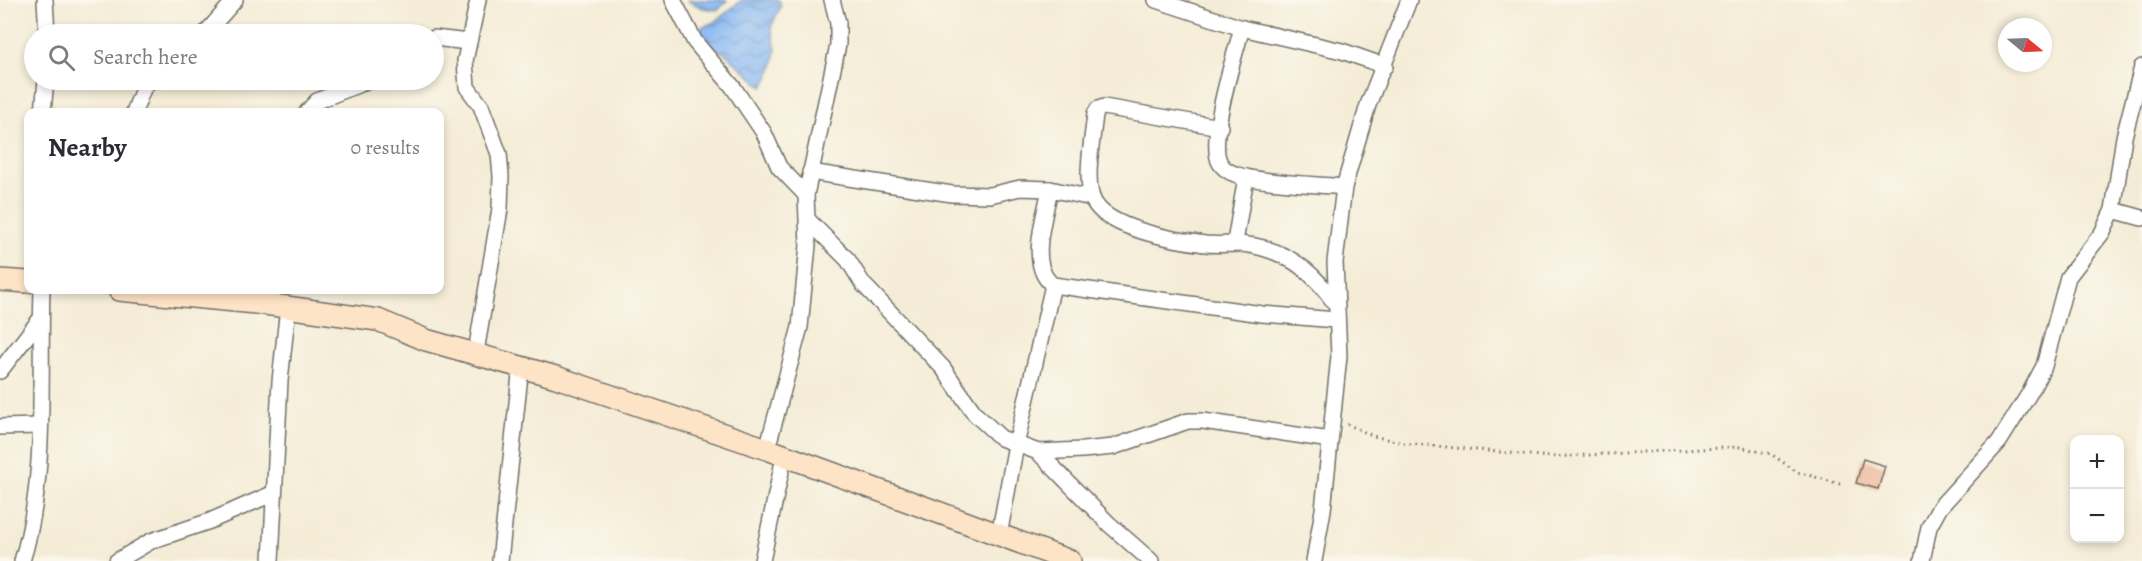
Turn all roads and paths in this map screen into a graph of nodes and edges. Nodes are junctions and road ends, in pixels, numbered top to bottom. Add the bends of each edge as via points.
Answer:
1 (45, 0) edge
2 (235, 0) edge
3 (478, 0) edge
4 (673, 0) edge
5 (832, 0) edge
6 (1156, 0) edge
7 (1409, 0) edge
8 (46, 24) edge
9 (214, 24) edge
10 (1242, 28) junction
11 (444, 39) edge
12 (468, 42) junction
13 (1385, 66) junction
14 (2142, 66) edge
15 (45, 90) edge
16 (142, 90) edge
17 (345, 90) edge
18 (43, 108) edge
19 (135, 108) edge
20 (311, 108) edge
21 (1220, 127) junction
22 (810, 172) junction
23 (1246, 177) junction
24 (1344, 187) junction
25 (1050, 189) junction
26 (806, 195) junction
27 (1092, 198) junction
28 (2113, 210) junction
29 (2142, 218) edge
30 (808, 220) junction
31 (1235, 242) junction
32 (0, 280) edge
33 (24, 282) edge
34 (1053, 285) junction
35 (42, 294) edge
36 (158, 294) edge
37 (1334, 302) junction
38 (288, 307) junction
39 (41, 318) junction
40 (1336, 320) junction
41 (476, 352) junction
42 (521, 366) junction
43 (0, 371) edge
44 (1332, 417) junction
45 (38, 426) junction
46 (0, 427) edge
47 (1330, 440) junction
48 (1016, 445) junction
49 (1038, 452) junction
50 (775, 453) junction
51 (1844, 485) dead end
52 (274, 493) junction
53 (999, 535) junction
54 (22, 561) edge
55 (117, 561) edge
56 (271, 561) edge
57 (500, 561) edge
58 (762, 561) edge
59 (1070, 561) edge
60 (1151, 561) edge
61 (1314, 561) edge
62 (1922, 561) edge

1 - 8 street
2 - 9 street
3 - 12 street
4 - 26 street via 695,42 734,87 764,133 779,167
5 - 22 street via 838,45
6 - 10 street
7 - 13 street
10 - 13 street via 1342,51
10 - 21 street via 1222,99
11 - 12 street
12 - 41 street via 467,87 481,106 499,154 501,176 500,209
13 - 24 street via 1368,105
14 - 28 street via 2124,137
15 - 18 street
16 - 19 street
17 - 20 street via 317,101
21 - 23 street via 1219,162
21 - 27 street via 1098,109 1092,141
22 - 25 street via 952,194
22 - 26 street
23 - 24 street
23 - 31 street
24 - 37 street
25 - 27 street
25 - 34 street via 1040,267
26 - 30 street
27 - 31 street via 1098,209 1121,224 1206,244
28 - 29 street
28 - 62 street via 2103,233 2068,277 2044,366 2029,394 1999,442 1940,507 1929,527
30 - 48 street via 943,368 975,414 1001,438
30 - 50 street via 800,327
31 - 37 street via 1264,248 1299,264
32 - 33 street
34 - 40 street via 1262,314
34 - 48 street
35 - 39 street
36 - 38 street
37 - 40 street
38 - 41 street via 378,320 426,339
38 - 52 street
39 - 43 street
39 - 45 street
40 - 44 street via 1339,356
41 - 42 street
42 - 50 street
42 - 57 street
44 - 47 street
44 - 51 path via 1373,436 1480,452 1551,457 1739,447 1771,454 1797,472
45 - 46 street
45 - 54 street via 35,510
47 - 49 street via 1188,421 1113,447
47 - 61 street
48 - 49 street
48 - 53 street
49 - 60 street
50 - 53 street
50 - 58 street
52 - 55 street via 151,541
52 - 56 street
53 - 59 street

